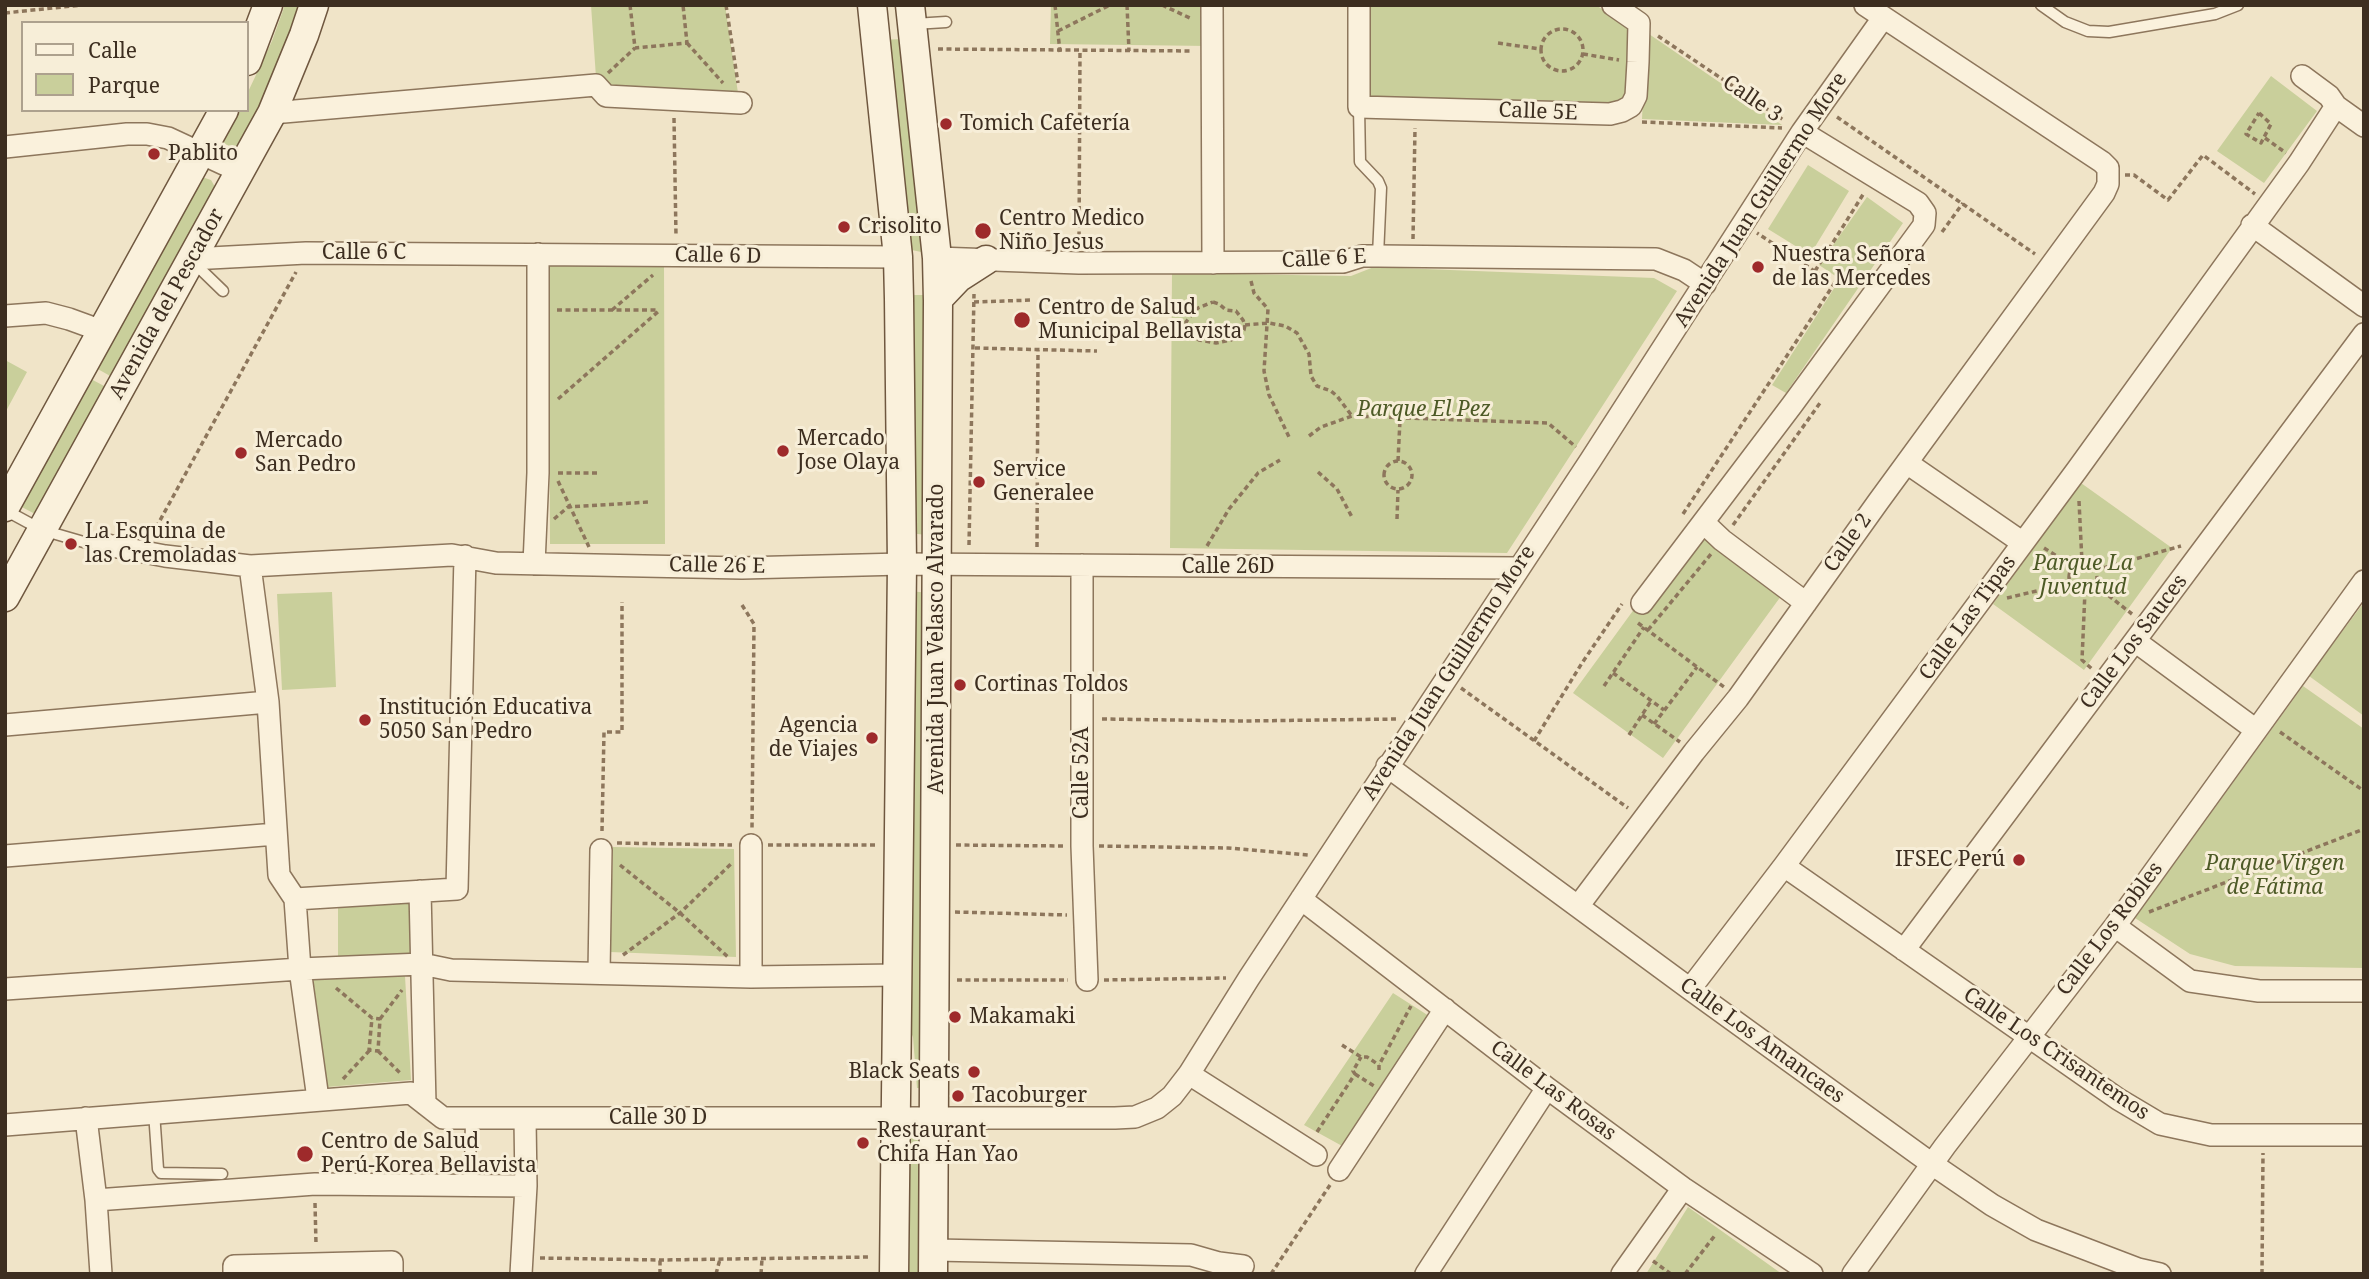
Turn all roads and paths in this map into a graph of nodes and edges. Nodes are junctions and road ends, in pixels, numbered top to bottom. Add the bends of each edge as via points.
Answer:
1 (82, 5) edge
2 (268, 5) edge
3 (314, 5) edge
4 (630, 5) edge
5 (683, 5) edge
6 (726, 5) edge
7 (1055, 5) edge
8 (1110, 5) edge
9 (1127, 5) edge
10 (1162, 5) edge
11 (1212, 5) edge
12 (1359, 5) edge
13 (1614, 5) edge
14 (1865, 5) edge
15 (2041, 5) edge
16 (2238, 5) edge
17 (876, 6) edge
18 (5, 13) edge
19 (1883, 18) junction
20 (946, 22) dead end
21 (1639, 23) junction
22 (913, 26) edge
23 (1212, 28) junction
24 (1058, 31) junction
25 (687, 43) junction
26 (1498, 43) dead end
27 (635, 48) junction
28 (1540, 49) junction
29 (1080, 51) junction
30 (1129, 51) junction
31 (1213, 51) junction
32 (1060, 52) junction
33 (1583, 54) junction
34 (248, 58) edge
35 (1638, 62) junction
36 (2302, 76) dead end
37 (596, 85) junction
38 (674, 99) junction
39 (741, 103) junction
40 (1820, 106) junction
41 (2336, 106) junction
42 (1360, 107) junction
43 (1415, 108) junction
44 (1622, 111) junction
45 (223, 112) edge
46 (272, 113) junction
47 (2364, 126) edge
48 (1795, 128) junction
49 (2260, 143) joint
50 (5, 147) edge
51 (202, 153) junction
52 (239, 171) junction
53 (2109, 176) junction
54 (1875, 177) junction
55 (2269, 204) junction
56 (1743, 224) junction
57 (2252, 225) junction
58 (306, 253) junction
59 (538, 254) junction
60 (676, 255) junction
61 (1378, 256) junction
62 (1412, 256) junction
63 (191, 259) junction
64 (1251, 262) junction
65 (1079, 263) junction
66 (1213, 263) junction
67 (898, 264) junction
68 (2052, 265) junction
69 (1815, 271) junction
70 (980, 273) junction
71 (938, 276) junction
72 (1705, 284) junction
73 (223, 291) dead end
74 (1033, 300) dead end
75 (974, 302) junction
76 (2364, 306) edge
77 (538, 310) junction
78 (612, 310) junction
79 (5, 316) edge
80 (1269, 324) junction
81 (1245, 325) junction
82 (102, 331) junction
83 (2364, 334) edge
84 (975, 348) junction
85 (1038, 349) junction
86 (1097, 351) dead end
87 (1352, 416) junction
88 (538, 417) junction
89 (1400, 420) junction
90 (1309, 436) dead end
91 (1290, 439) dead end
92 (1280, 460) dead end
93 (1398, 461) junction
94 (1590, 461) junction
95 (1907, 463) junction
96 (2077, 470) junction
97 (1318, 472) dead end
98 (599, 473) dead end
99 (1398, 489) junction
100 (649, 502) dead end
101 (568, 506) junction
102 (5, 509) edge
103 (1353, 519) dead end
104 (1397, 519) dead end
105 (1679, 519) dead end
106 (1704, 523) junction
107 (42, 530) junction
108 (535, 537) junction
109 (1722, 540) junction
110 (2026, 540) junction
111 (107, 545) joint
112 (143, 552) junction
113 (969, 553) dead end
114 (2199, 555) junction
115 (465, 556) junction
116 (2082, 562) junction
117 (534, 564) junction
118 (902, 564) junction
119 (937, 564) junction
120 (598, 565) junction
121 (1037, 565) junction
122 (1082, 565) junction
123 (250, 566) junction
124 (1195, 566) junction
125 (2073, 566) junction
126 (1519, 568) junction
127 (2096, 570) junction
128 (2364, 581) edge
129 (2070, 583) junction
130 (2095, 585) junction
131 (2085, 591) junction
132 (5, 597) edge
133 (622, 602) dead end
134 (1806, 603) junction
135 (1978, 604) junction
136 (742, 605) dead end
137 (1619, 609) junction
138 (1633, 609) junction
139 (1646, 629) junction
140 (2141, 633) junction
141 (1697, 667) junction
142 (1613, 673) junction
143 (1448, 679) junction
144 (2106, 680) junction
145 (1604, 685) dead end
146 (1738, 698) junction
147 (1651, 701) junction
148 (268, 702) junction
149 (1664, 710) junction
150 (1642, 715) junction
151 (1082, 718) junction
152 (1420, 720) junction
153 (1654, 723) junction
154 (5, 725) edge
155 (2260, 725) junction
156 (1629, 735) dead end
157 (1534, 741) junction
158 (1694, 752) junction
159 (1387, 766) junction
160 (2364, 791) edge
161 (1644, 820) junction
162 (2364, 829) edge
163 (276, 834) junction
164 (751, 845) junction
165 (936, 845) junction
166 (1082, 846) junction
167 (601, 850) junction
168 (5, 856) edge
169 (1329, 856) junction
170 (1784, 866) junction
171 (419, 891) junction
172 (295, 899) junction
173 (1301, 899) junction
174 (1579, 905) junction
175 (936, 912) junction
176 (680, 913) junction
177 (2148, 913) dead end
178 (1086, 915) junction
179 (2115, 926) junction
180 (1904, 950) junction
181 (422, 964) junction
182 (300, 969) junction
183 (599, 973) junction
184 (898, 975) junction
185 (751, 977) junction
186 (1249, 978) junction
187 (936, 980) junction
188 (1087, 980) junction
189 (331, 984) dead end
190 (5, 989) edge
191 (1690, 989) junction
192 (1420, 990) junction
193 (2364, 991) edge
194 (1445, 1009) junction
195 (372, 1018) junction
196 (2028, 1036) junction
197 (1342, 1045) dead end
198 (369, 1050) junction
199 (378, 1051) junction
200 (1361, 1058) junction
201 (1379, 1065) junction
202 (1189, 1074) junction
203 (1370, 1084) dead end
204 (1547, 1088) junction
205 (322, 1099) junction
206 (418, 1099) junction
207 (154, 1112) junction
208 (897, 1117) junction
209 (934, 1117) junction
210 (86, 1118) junction
211 (471, 1119) junction
212 (525, 1119) junction
213 (5, 1125) edge
214 (2263, 1135) junction
215 (2364, 1135) edge
216 (1311, 1152) joint
217 (1932, 1164) junction
218 (1339, 1170) joint
219 (470, 1171) dead end
220 (222, 1174) dead end
221 (315, 1184) junction
222 (526, 1186) junction
223 (1683, 1188) junction
224 (96, 1200) junction
225 (1728, 1218) junction
226 (720, 1259) junction
227 (762, 1259) junction
228 (660, 1260) junction
229 (934, 1262) edge
230 (316, 1264) junction
231 (894, 1265) edge
232 (521, 1266) edge
233 (1243, 1266) dead end
234 (392, 1268) edge
235 (234, 1270) edge
236 (2137, 1271) edge
237 (101, 1274) edge
238 (660, 1274) edge
239 (716, 1274) edge
240 (761, 1274) edge
241 (1272, 1274) edge
242 (1426, 1274) edge
243 (1622, 1274) edge
244 (1685, 1274) edge
245 (1812, 1274) edge
246 (1853, 1274) edge
247 (2160, 1274) edge
248 (2262, 1274) edge

1 - 18 path
2 - 34 main road
3 - 46 main road, Avenida del Pescador
4 - 27 path
5 - 25 path
6 - 39 path
7 - 24 path
8 - 24 path
9 - 30 path
10 - 23 path
11 - 23 street
12 - 42 street
13 - 21 street
14 - 19 street
15 - 16 lane via 2065,22 2088,31 2109,32 2215,14
17 - 67 main road, Avenida Juan Velasco Alvarado
19 - 40 street, Avenida Juan Guillermo More
19 - 53 street via 2102,162
20 - 22 lane
21 - 35 street
21 - 48 path, Calle 3
22 - 32 path
22 - 71 main road, Avenida Juan Velasco Alvarado
23 - 31 street
24 - 32 path
25 - 27 path
25 - 39 path
26 - 28 path
27 - 37 path
28 - 33 path via 1549,68 1563,72 1576,66
28 - 33 path via 1551,32 1564,29 1581,41
29 - 30 path
29 - 32 path
29 - 65 path
30 - 31 path
31 - 66 street
33 - 35 path
35 - 44 street via 1636,96 1632,106
36 - 41 street
37 - 38 street via 606,96
37 - 46 street
38 - 39 street
38 - 60 path
40 - 48 street, Avenida Juan Guillermo More
40 - 68 path
41 - 47 street
41 - 55 street, Calle Las Tipas
42 - 43 street, Calle 5E
42 - 61 lane via 1360,162 1381,188
43 - 44 street, Calle 5E
43 - 62 path
44 - 48 path via 1639,121
45 - 51 main road, Avenida del Pescador
46 - 52 main road, Avenida del Pescador
48 - 54 street, Calle 3
48 - 56 street, Avenida Juan Guillermo More
49 - 49 path via 2271,124 2259,113 2246,134
50 - 51 street via 147,134
51 - 52 street
51 - 82 main road, Avenida del Pescador
52 - 63 main road, Avenida del Pescador
53 - 55 path via 2134,175 2168,200 2203,155
53 - 68 street, Calle 2 via 2104,193
54 - 69 path
54 - 106 street, Calle 3 via 1918,203 1925,213 1924,225
55 - 57 street, Calle Las Tipas
56 - 69 path
56 - 72 street, Avenida Juan Guillermo More
57 - 76 street
57 - 96 street, Calle Las Tipas
58 - 59 street, Calle 6 C
58 - 63 street, Calle 6 C
58 - 112 path
59 - 60 street, Calle 6 D
59 - 77 street
60 - 67 street, Calle 6 D
60 - 78 path
61 - 62 street, Calle 6 E
61 - 64 street, Calle 6 E via 1343,262
62 - 72 street, Calle 6 E via 1656,260 1685,270
63 - 73 lane
63 - 107 main road, Avenida del Pescador
64 - 66 street, Calle 6 E
64 - 80 path via 1251,285 1268,309
65 - 66 street, Calle 6 E
65 - 70 street, Calle 6 E
67 - 71 main road
67 - 118 main road, Avenida Juan Velasco Alvarado
68 - 95 street, Calle 2
69 - 105 path via 1834,284
70 - 71 street, Calle 6 E
70 - 71 main road
70 - 75 path
71 - 119 main road, Avenida Juan Velasco Alvarado
72 - 94 street, Avenida Juan Guillermo More
74 - 75 path
75 - 84 path
77 - 78 path
77 - 88 street
78 - 88 path via 660,310
79 - 82 street via 46,313
80 - 81 path
80 - 87 path via 1297,333 1309,354 1317,386 1337,396
80 - 91 path via 1264,371 1269,395
81 - 81 path via 1231,340 1216,343 1195,339 1185,327 1192,313 1213,302 1236,311
82 - 102 main road, Avenida del Pescador
83 - 114 street, Calle Los Sauces
84 - 85 path
84 - 113 path
85 - 86 path
85 - 121 path
87 - 89 path
87 - 90 path
88 - 108 street
89 - 93 path
89 - 94 path via 1548,423
92 - 124 path via 1258,473 1228,509
93 - 99 path via 1409,467 1412,475 1406,486
93 - 99 path via 1386,467 1383,475 1386,484
94 - 126 street, Avenida Juan Guillermo More
95 - 110 street
95 - 134 street, Calle 2
96 - 110 street, Calle Las Tipas
96 - 116 path
97 - 103 path via 1337,489
98 - 101 path via 555,473
99 - 104 path
100 - 101 path
101 - 108 path
101 - 120 path
102 - 107 lane
106 - 109 street
106 - 138 street
107 - 111 lane
107 - 132 main road, Avenida del Pescador
108 - 117 street
109 - 134 street
109 - 139 path
110 - 125 path
110 - 135 street, Calle Las Tipas
111 - 112 street, Calle 26 E
112 - 123 street, Calle 26 E
114 - 127 path via 2185,545
114 - 140 street, Calle Los Sauces
115 - 117 street, Calle 26 E
115 - 123 street, Calle 26 E
115 - 171 street via 457,889
116 - 125 path
116 - 127 path
117 - 120 street, Calle 26 E
118 - 119 street, Calle 26 E
118 - 120 street, Calle 26 E
118 - 184 main road, Avenida Juan Velasco Alvarado
119 - 121 street, Calle 26D
119 - 165 main road, Avenida Juan Velasco Alvarado
121 - 122 street, Calle 26D
122 - 124 street, Calle 26D
122 - 151 street, Calle 52A
123 - 148 street
124 - 126 street, Calle 26D
125 - 129 path via 2068,574
126 - 143 street, Avenida Juan Guillermo More
127 - 130 path
128 - 155 street, Calle Los Robles
129 - 131 path
129 - 135 path
130 - 131 path
130 - 140 path
131 - 144 path via 2082,660
133 - 167 path via 622,732 604,732
134 - 146 street, Calle 2
135 - 170 street, Calle Las Tipas
136 - 164 path via 754,624
137 - 138 path
137 - 138 path
137 - 157 path
138 - 139 path
139 - 141 path
139 - 142 path
140 - 144 street, Calle Los Sauces
140 - 155 street
141 - 146 path
141 - 149 path
142 - 145 path
142 - 147 path
143 - 152 street, Avenida Juan Guillermo More
143 - 157 path
144 - 180 street, Calle Los Sauces
146 - 158 street, Calle 2
147 - 149 path
147 - 150 path
148 - 154 street
148 - 163 street
149 - 153 path
150 - 153 path
150 - 156 path
151 - 152 path
151 - 166 street, Calle 52A
152 - 159 street, Avenida Juan Guillermo More
153 - 158 path
155 - 160 path
155 - 179 street, Calle Los Robles
157 - 161 path
158 - 161 street, Calle 2
159 - 169 street, Avenida Juan Guillermo More
159 - 174 street, Calle Los Amancaes
161 - 174 street, Calle 2
162 - 177 path
163 - 168 street
163 - 172 street via 279,875
164 - 176 path
164 - 185 street
165 - 166 path
165 - 175 main road, Avenida Juan Velasco Alvarado
166 - 169 path via 1228,848
166 - 178 street, Calle 52A
167 - 176 path
167 - 183 street
169 - 173 street, Avenida Juan Guillermo More
170 - 180 street, Calle Los Crisantemos
170 - 191 street, Calle Las Tipas
171 - 172 street
171 - 181 street
172 - 182 street
173 - 186 street, Avenida Juan Guillermo More
173 - 192 street, Calle Las Rosas
174 - 191 street, Calle Los Amancaes
175 - 178 path
175 - 187 main road, Avenida Juan Velasco Alvarado
176 - 183 path
176 - 185 path
178 - 188 street, Calle 52A
179 - 193 street via 2190,981 2259,991
179 - 196 street, Calle Los Robles
180 - 196 street, Calle Los Crisantemos
181 - 182 street
181 - 183 street via 451,970
181 - 206 street
182 - 190 street
182 - 205 street
183 - 185 street
184 - 185 street
184 - 208 main road, Avenida Juan Velasco Alvarado
186 - 188 path
186 - 202 street, Avenida Juan Guillermo More
187 - 188 path
187 - 209 main road, Avenida Juan Velasco Alvarado
189 - 195 path
191 - 217 street, Calle Los Amancaes
192 - 194 street, Calle Las Rosas
192 - 201 path
194 - 204 street, Calle Las Rosas
194 - 218 street
195 - 198 path
195 - 199 path via 380,1019
196 - 214 street, Calle Los Crisantemos via 2160,1124 2211,1135
196 - 217 street, Calle Los Robles
197 - 200 path
198 - 199 path
198 - 205 path
199 - 206 path via 411,1083
200 - 201 path via 1367,1056
200 - 216 path
201 - 203 path
202 - 209 street, Avenida Juan Guillermo More via 1157,1108 1135,1117
202 - 216 street
204 - 223 street, Calle Las Rosas
204 - 242 street
205 - 206 street
205 - 207 street
206 - 211 street, Calle 30 D via 443,1118
207 - 210 street
207 - 220 lane via 161,1173
208 - 209 street, Avenida Juan Guillermo More
208 - 212 street, Calle 30 D
208 - 231 main road, Avenida Juan Velasco Alvarado
209 - 229 main road, Avenida Juan Velasco Alvarado
210 - 213 street
210 - 224 street
211 - 212 street, Calle 30 D
211 - 219 lane
212 - 222 street
214 - 215 street, Calle Los Crisantemos
214 - 248 path
217 - 236 street, Calle Los Amancaes via 2036,1230
217 - 246 street, Calle Los Robles
218 - 241 path
221 - 222 street
221 - 224 street
221 - 230 path
222 - 232 street
223 - 225 street, Calle Las Rosas
223 - 243 street
224 - 237 street
225 - 244 path
225 - 245 street, Calle Las Rosas
226 - 227 path
226 - 228 path
226 - 239 path
227 - 231 path
227 - 240 path
228 - 232 path
228 - 238 path
229 - 233 street via 1191,1255
230 - 234 street
230 - 235 street
236 - 247 street, Calle Los Amancaes

